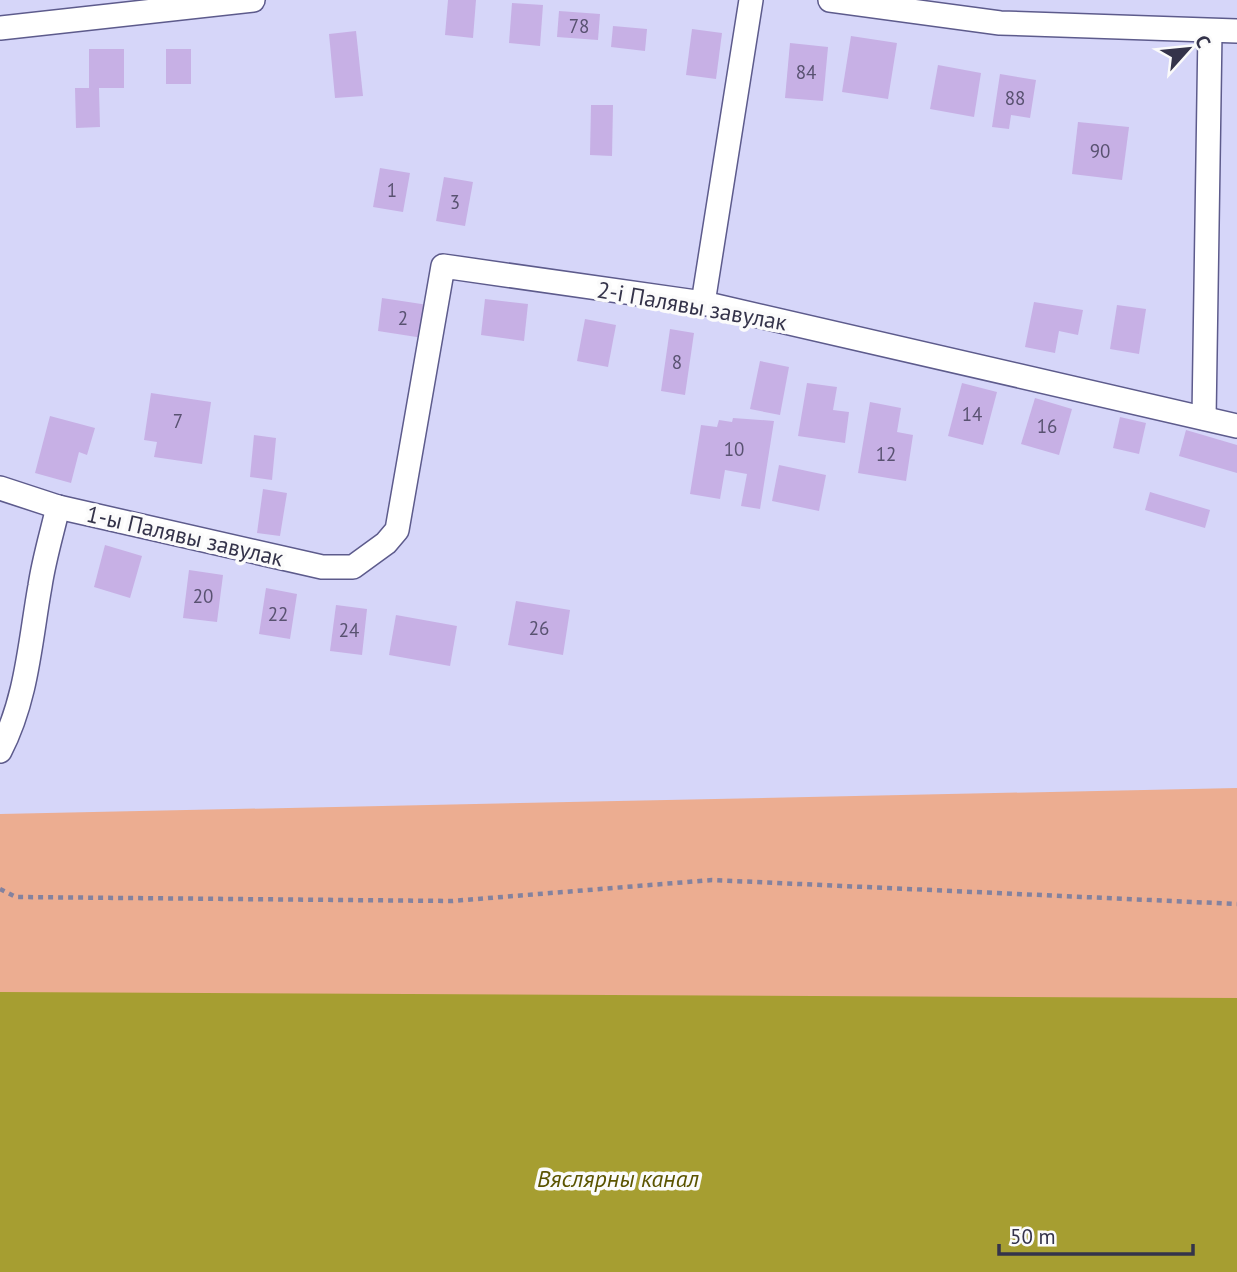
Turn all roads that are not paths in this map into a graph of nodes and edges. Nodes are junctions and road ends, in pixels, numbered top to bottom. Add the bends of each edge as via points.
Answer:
1 (253, 0) edge
2 (751, 0) edge
3 (830, 0) edge
4 (0, 28) edge
5 (1210, 31) junction
6 (1237, 31) edge
7 (703, 303) junction
8 (1204, 418) junction
9 (1237, 426) edge
10 (0, 488) edge
11 (58, 507) junction
12 (370, 556) joint
13 (0, 751) edge

1 - 4 street
2 - 7 street
3 - 5 street via 1000,23
5 - 6 street
5 - 8 street
7 - 8 street, 2-і Палявы завулак
7 - 12 street, 2-і Палявы завулак via 443,266 397,530
8 - 9 street, 2-і Палявы завулак
10 - 11 street, 1-ы Палявы завулак
11 - 12 street, 1-ы Палявы завулак via 322,567 353,567
11 - 13 street via 40,583 24,691

